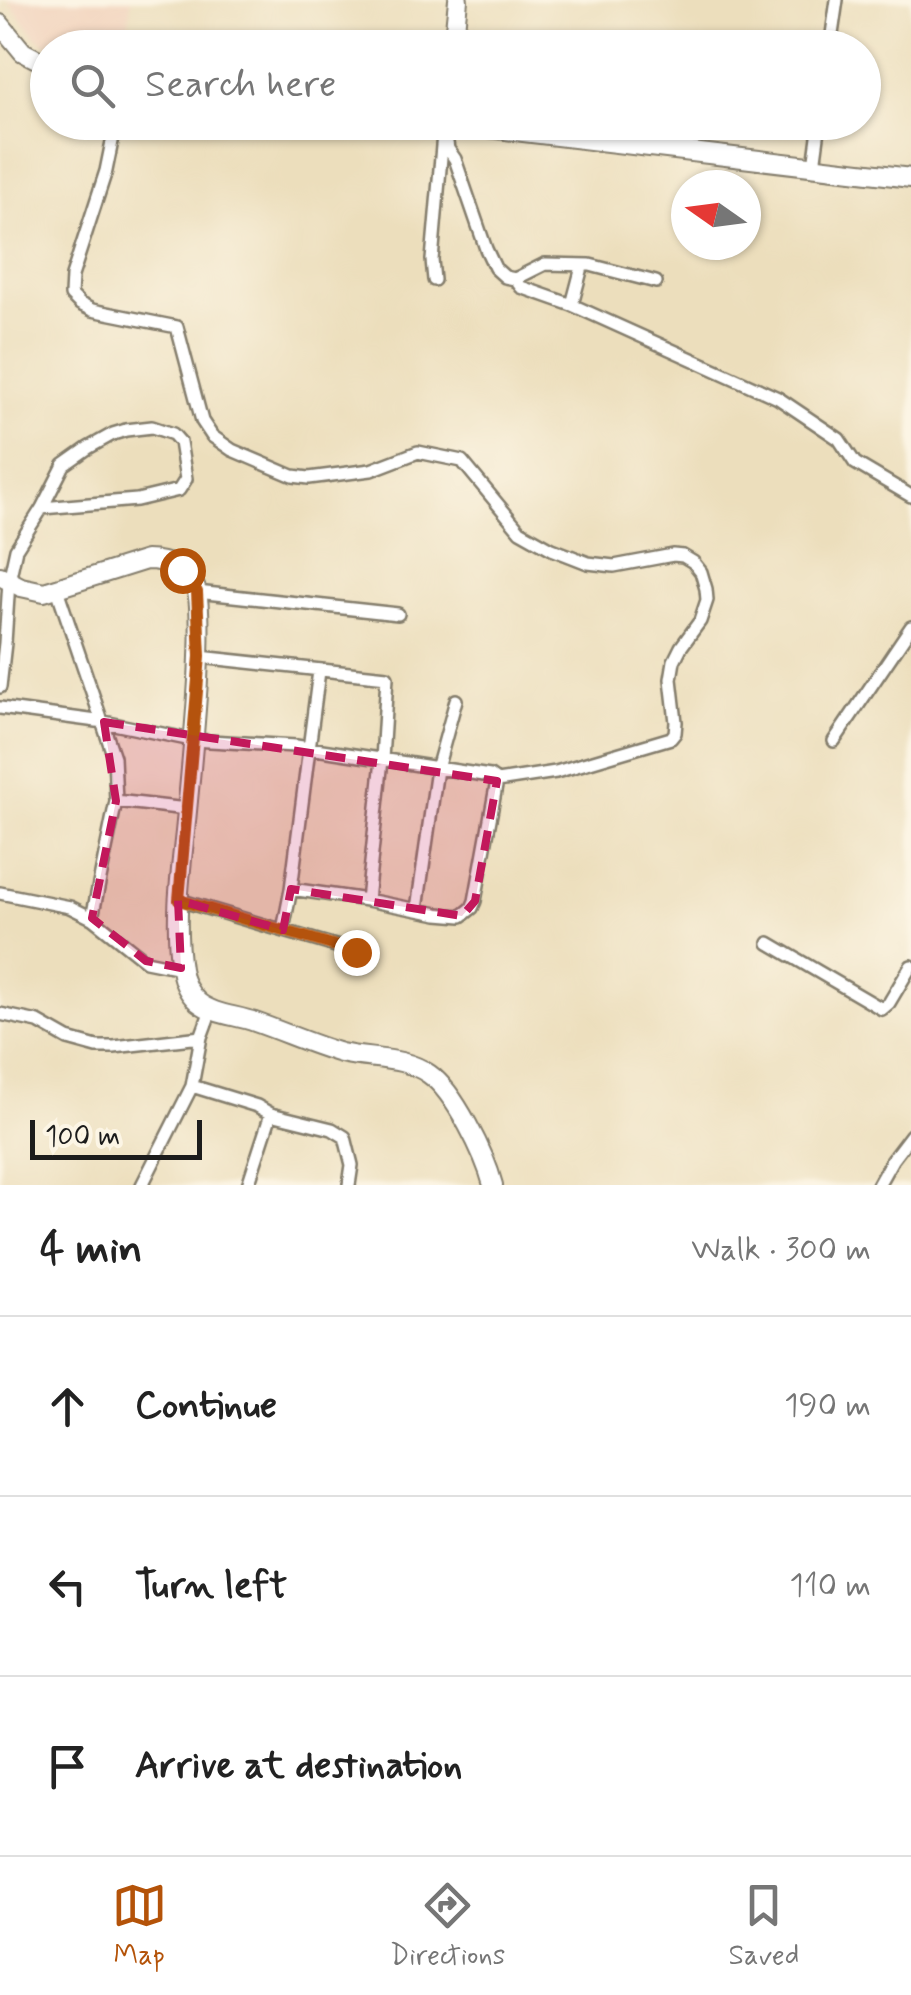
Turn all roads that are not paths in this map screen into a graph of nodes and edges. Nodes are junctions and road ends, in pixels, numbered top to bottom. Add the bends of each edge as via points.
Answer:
1 (458, 0) edge
2 (837, 0) edge
3 (0, 24) edge
4 (455, 30) edge
5 (833, 30) edge
6 (30, 56) edge
7 (112, 140) edge
8 (441, 140) edge
9 (446, 140) edge
10 (589, 140) edge
11 (818, 140) edge
12 (814, 166) junction
13 (911, 178) edge
14 (582, 267) junction
15 (434, 280) dead end
16 (515, 280) junction
17 (656, 282) dead end
18 (572, 305) junction
19 (911, 496) edge
20 (42, 508) junction
21 (4, 579) edge
22 (56, 589) junction
23 (197, 592) junction
24 (398, 614) dead end
25 (911, 627) edge
26 (200, 656) junction
27 (318, 671) junction
28 (0, 687) edge
29 (456, 700) dead end
30 (0, 708) edge
31 (104, 722) junction
32 (192, 740) junction
33 (834, 741) dead end
34 (308, 748) junction
35 (382, 760) junction
36 (436, 769) junction
37 (497, 781) junction
38 (116, 801) junction
39 (187, 809) junction
40 (291, 889) junction
41 (0, 893) edge
42 (179, 900) junction
43 (367, 900) junction
44 (417, 909) junction
45 (92, 918) junction
46 (283, 930) junction
47 (769, 943) dead end
48 (356, 952) dead end
49 (911, 966) edge
50 (181, 968) junction
51 (212, 1010) junction
52 (0, 1014) edge
53 (200, 1036) junction
54 (192, 1086) junction
55 (272, 1114) junction
56 (911, 1135) edge
57 (142, 1185) edge
58 (248, 1185) edge
59 (349, 1185) edge
60 (493, 1185) edge
61 (878, 1185) edge

1 - 4 street
2 - 5 street
3 - 6 street
7 - 37 street via 72,295 92,310 177,328 212,436 308,478 371,470 418,452 462,461 520,531 552,549 614,566 683,556 700,572 706,589 700,621 674,661 672,738 556,772
8 - 15 street
9 - 16 street via 486,250 495,268
10 - 12 street
11 - 12 street
12 - 13 street
14 - 16 street via 545,264
14 - 17 street
14 - 18 street
16 - 18 street
18 - 19 street via 778,398 838,439 855,463
20 - 20 street via 64,465 113,434 152,427 180,442 186,480 179,490
20 - 21 street
21 - 22 street via 32,591
21 - 28 street
22 - 23 street via 158,560 182,570
22 - 31 street
23 - 24 street
23 - 26 street
25 - 33 street
26 - 27 street
26 - 32 street
27 - 34 street
27 - 35 street via 387,677
29 - 36 street
30 - 31 street
31 - 32 street
31 - 38 street
32 - 34 street
32 - 39 street
34 - 35 street
34 - 40 street
35 - 36 street
35 - 43 street
36 - 37 street
36 - 44 street
37 - 44 street via 472,908 457,916
38 - 39 street
38 - 45 street
39 - 42 street
40 - 43 street
40 - 46 street
41 - 45 street
42 - 46 street
42 - 50 street
43 - 44 street
45 - 50 street via 146,961
46 - 48 street
47 - 49 street via 882,1008
50 - 51 street via 189,993
51 - 53 street
51 - 60 street via 344,1054 402,1062 431,1074 480,1146
52 - 53 street via 97,1047
53 - 54 street
54 - 55 street
54 - 57 street
55 - 58 street
55 - 59 street via 345,1137
56 - 61 street

